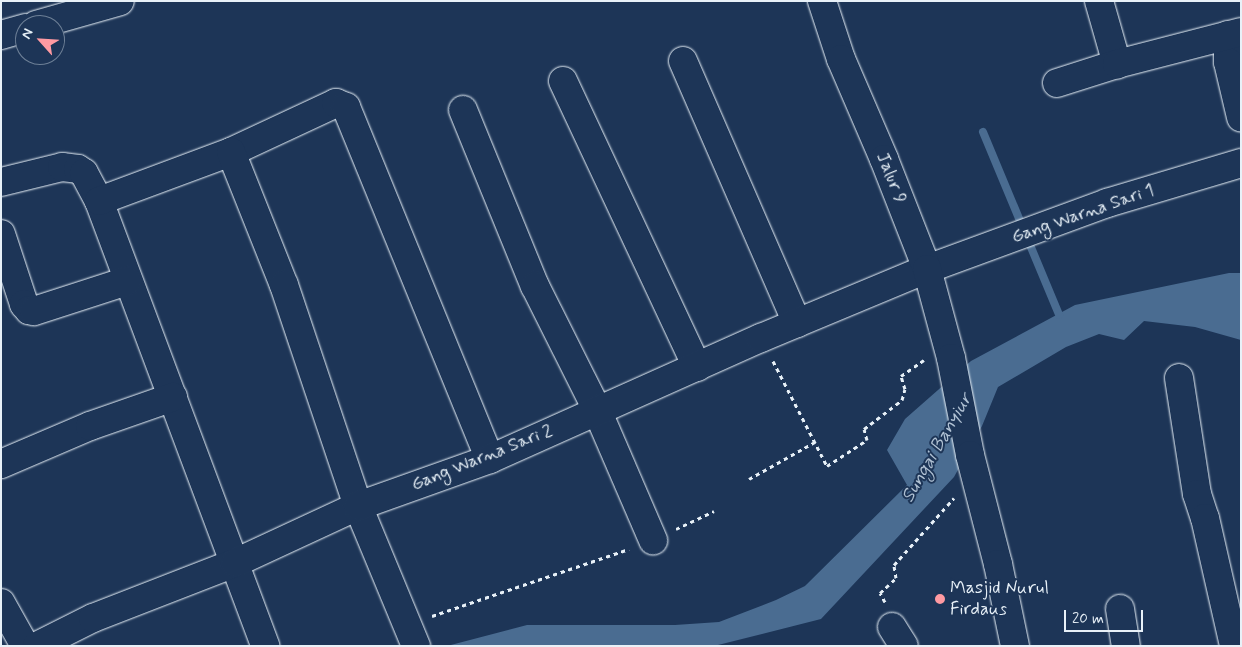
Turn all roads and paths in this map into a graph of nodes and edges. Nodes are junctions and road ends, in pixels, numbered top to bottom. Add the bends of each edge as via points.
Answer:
1 (120, 1) edge
2 (822, 1) edge
3 (1099, 1) edge
4 (65, 17) edge
5 (15, 31) edge
6 (1234, 33) edge
7 (1, 35) edge
8 (683, 61) dead end
9 (1117, 64) junction
10 (563, 81) dead end
11 (1057, 83) dead end
12 (463, 110) dead end
13 (1241, 117) edge
14 (232, 152) junction
15 (1241, 163) edge
16 (1, 182) edge
17 (98, 201) junction
18 (1, 234) edge
19 (927, 269) junction
20 (128, 281) junction
21 (797, 323) junction
22 (761, 338) junction
23 (949, 351) junction
24 (697, 367) junction
25 (1179, 378) dead end
26 (173, 397) junction
27 (596, 410) junction
28 (815, 442) junction
29 (490, 459) junction
30 (1, 464) edge
31 (972, 465) junction
32 (748, 479) dead end
33 (358, 506) junction
34 (714, 511) dead end
35 (653, 540) junction
36 (235, 563) junction
37 (1, 602) edge
38 (1120, 609) dead end
39 (412, 635) edge
40 (898, 636) edge
41 (25, 646) edge
42 (37, 646) edge
43 (265, 646) edge
44 (1015, 646) edge
45 (1126, 646) edge
46 (1234, 646) edge

1 - 4 street
2 - 19 street, Jalur 9 via 841,59
3 - 9 street
5 - 7 street
6 - 9 street
6 - 13 street via 1228,62
8 - 21 street
9 - 11 street
10 - 24 street
12 - 27 street via 536,286
14 - 17 street
14 - 29 street via 336,103 346,107
14 - 33 street via 284,285
15 - 19 street, Gang Warna Sari 1 via 1107,203
16 - 17 street via 71,167 84,173
17 - 20 street
18 - 20 street via 24,304 29,310
19 - 21 street, Gang Warna Sari 2
19 - 23 street, Jalur 9
20 - 26 street
21 - 22 street, Gang Warna Sari 2
22 - 24 street, Gang Warna Sari 2
22 - 28 path
23 - 28 path via 901,376 905,389 902,400 864,429 867,440 826,466
23 - 31 street, Jalur 9
24 - 27 street, Gang Warna Sari 2
25 - 46 street via 1197,494
26 - 30 street via 90,426
26 - 36 street
27 - 29 street, Gang Warna Sari 2
27 - 35 street
28 - 32 path
29 - 33 street, Gang Warna Sari 2
31 - 40 path via 894,565 896,578 880,593 895,620
31 - 44 street, Jalur 9
33 - 36 street, Gang Warna Sari 2
33 - 39 street
34 - 35 path
35 - 39 path
36 - 42 street, Gang Warna Sari 2 via 102,615
36 - 43 street
37 - 41 street
38 - 45 street

